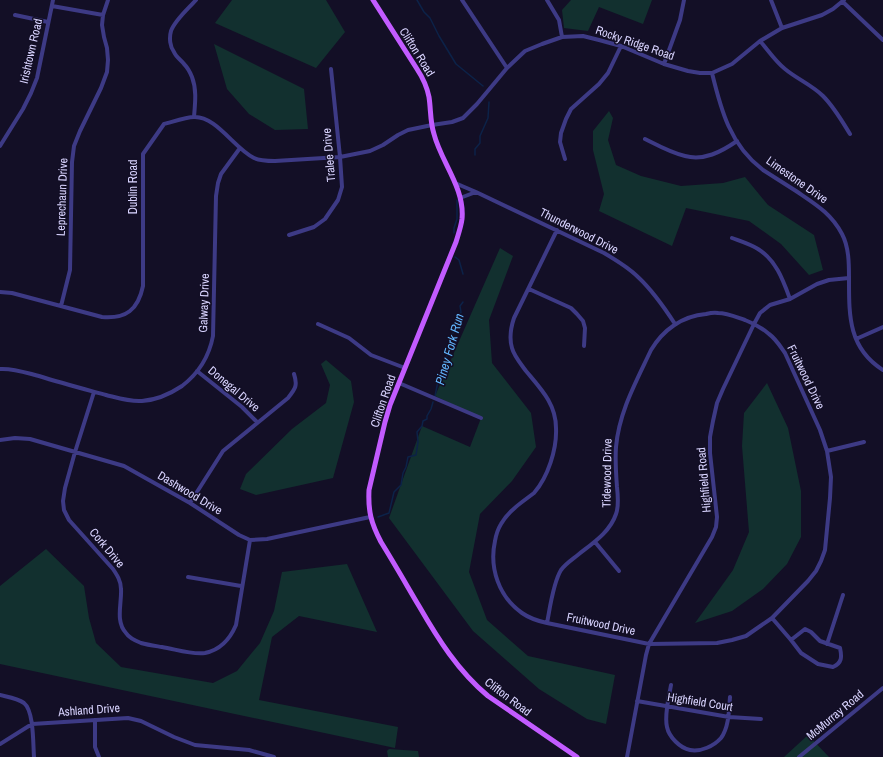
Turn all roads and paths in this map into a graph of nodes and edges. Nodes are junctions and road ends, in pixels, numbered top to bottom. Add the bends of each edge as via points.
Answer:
1 (53, 0) edge
2 (108, 0) edge
3 (196, 0) edge
4 (373, 0) edge
5 (462, 0) edge
6 (547, 0) edge
7 (684, 0) edge
8 (771, 0) edge
9 (844, 1) edge
10 (52, 6) junction
11 (14, 15) dead end
12 (103, 15) junction
13 (48, 22) junction
14 (782, 28) junction
15 (562, 37) junction
16 (883, 40) edge
17 (760, 41) junction
18 (621, 46) junction
19 (664, 64) junction
20 (507, 68) junction
21 (330, 69) dead end
22 (712, 73) junction
23 (194, 117) junction
24 (432, 125) junction
25 (850, 134) dead end
26 (644, 139) dead end
27 (737, 141) junction
28 (0, 146) edge
29 (240, 148) junction
30 (340, 157) junction
31 (565, 159) dead end
32 (455, 182) junction
33 (476, 192) junction
34 (460, 198) junction
35 (557, 230) junction
36 (289, 235) dead end
37 (732, 238) dead end
38 (849, 278) junction
39 (528, 289) junction
40 (0, 292) edge
41 (790, 298) junction
42 (61, 306) junction
43 (318, 324) dead end
44 (675, 324) junction
45 (754, 324) junction
46 (883, 327) edge
47 (856, 339) junction
48 (584, 346) dead end
49 (405, 368) junction
50 (0, 369) edge
51 (883, 370) edge
52 (197, 371) junction
53 (294, 374) dead end
54 (399, 383) junction
55 (94, 392) junction
56 (481, 418) dead end
57 (257, 422) junction
58 (0, 440) edge
59 (864, 442) dead end
60 (827, 451) junction
61 (75, 452) junction
62 (190, 504) junction
63 (370, 517) junction
64 (250, 540) junction
65 (595, 542) junction
66 (619, 571) dead end
67 (188, 577) dead end
68 (241, 586) junction
69 (843, 595) dead end
70 (772, 618) junction
71 (547, 623) junction
72 (791, 640) junction
73 (649, 644) junction
74 (827, 644) junction
75 (671, 684) dead end
76 (883, 688) edge
77 (0, 695) edge
78 (730, 697) dead end
79 (637, 701) junction
80 (668, 707) junction
81 (728, 718) junction
82 (761, 719) dead end
83 (95, 720) junction
84 (32, 724) junction
85 (0, 744) edge
86 (34, 757) edge
87 (99, 757) edge
88 (274, 757) edge
89 (576, 757) edge
90 (627, 757) edge
91 (799, 757) edge

1 - 10 street, Irishtown Road
2 - 12 street, Leprechaun Drive
3 - 23 street via 174,25 170,40 174,53 186,65 194,81
4 - 24 main road, Clifton Road via 424,81 429,97
5 - 20 street
6 - 15 street via 559,20
7 - 19 street via 680,20
8 - 14 street
9 - 14 street, Rocky Ridge Road via 822,15
9 - 16 street
10 - 12 street
10 - 13 street, Irishtown Road
11 - 13 street
12 - 42 street, Leprechaun Drive via 107,72 74,146 70,270
13 - 28 street, Irishtown Road via 37,78 23,109
14 - 17 street, Rocky Ridge Road
15 - 18 street, Rocky Ridge Road via 583,36
15 - 20 street, Rocky Ridge Road via 525,51
17 - 22 street, Rocky Ridge Road via 732,64
17 - 25 street via 785,69 822,95
18 - 19 street, Rocky Ridge Road
18 - 31 street via 608,73 571,109 566,119 560,137
19 - 22 street, Rocky Ridge Road via 688,71
20 - 24 street, Rocky Ridge Road via 463,118
21 - 30 street, Tralee Drive
22 - 27 street, Limestone Drive via 726,121
23 - 29 street via 204,118 215,125
23 - 42 street, Dublin Road via 164,124 143,154 143,286 137,304 131,311 113,318 102,318
24 - 30 street via 408,130 370,151
24 - 32 main road, Clifton Road via 433,134
26 - 27 street via 685,157 713,155
27 - 38 street, Limestone Drive via 762,169 815,204 837,224 848,251
29 - 30 street via 254,158 265,161
29 - 52 street, Galway Drive via 221,174 218,183 213,336 205,360
30 - 36 street, Tralee Drive via 342,187 338,200 325,218 314,227
32 - 33 street, Thunderwood Drive
32 - 34 main road, Clifton Road
33 - 34 street
33 - 35 street, Thunderwood Drive
34 - 49 main road, Clifton Road via 462,218 458,235
35 - 39 street, Fruitwood Drive
35 - 44 street, Thunderwood Drive via 623,265 653,293
37 - 41 street via 757,248 768,257 779,272
38 - 41 street, Highfield Road via 817,284
38 - 47 street, Limestone Drive via 850,316
39 - 48 street via 570,308 577,314 585,328
39 - 71 street, Fruitwood Drive via 511,327 512,348 522,366 546,395 555,417 556,438 546,475 540,485 515,507 500,525 493,550 493,562 504,596 522,613
40 - 42 street, Dublin Road
41 - 45 street, Highfield Road via 770,305 760,313
43 - 49 street via 349,338 371,355
44 - 45 street, Tidewood Drive via 701,314 717,313
44 - 65 street, Tidewood Drive via 651,350 623,413 616,448 616,514 612,524
45 - 60 street, Fruitwood Drive via 769,333 785,353
45 - 73 street, Highfield Road via 717,404 710,437 716,527
46 - 47 street
47 - 51 street, Limestone Drive via 865,354
49 - 54 main road, Clifton Road
50 - 55 street, Galway Drive via 24,372
52 - 55 street, Galway Drive via 179,388 168,394 142,401
52 - 57 street, Donegal Drive
53 - 57 street via 294,390 288,398
54 - 56 street
54 - 63 main road, Clifton Road via 388,413 372,480 369,497
55 - 61 street, Cork Drive
57 - 62 street via 223,451
58 - 61 street, Dashwood Drive via 30,439
59 - 60 street
60 - 70 street, Fruitwood Drive via 831,477 825,550 819,566 808,581
61 - 62 street, Dashwood Drive via 124,466
61 - 68 street, Cork Drive via 65,488 64,510 69,520 119,578 121,625 126,634 142,643 187,652 205,653 215,649 224,644 236,626
62 - 64 street, Dashwood Drive via 239,536
63 - 64 street via 267,539
63 - 89 main road, Clifton Road via 424,616 462,670 488,696
64 - 68 street, Cork Drive
65 - 66 street
65 - 71 street, Tidewood Drive via 561,570 556,581
67 - 68 street
69 - 74 street
70 - 72 street
70 - 73 street, Fruitwood Drive via 746,636 732,640 717,643
71 - 73 street, Fruitwood Drive
72 - 74 street via 805,629
72 - 74 street via 801,653 818,664 833,668 838,665 842,656 840,648
73 - 79 street, Highfield Road
75 - 80 street
76 - 91 street, McMurray Road
77 - 84 street via 25,704
78 - 81 street
79 - 80 street, Highfield Court
79 - 90 street, Highfield Road
80 - 81 street, Highfield Court
80 - 81 street via 667,727 670,734 675,741 690,750 708,748 721,738
81 - 82 street, Highfield Court
83 - 84 street, Ashland Drive
83 - 87 street via 95,747
83 - 88 street, Ashland Drive via 128,718 141,721 195,745 249,750
84 - 85 street, Ashland Drive
84 - 86 street

